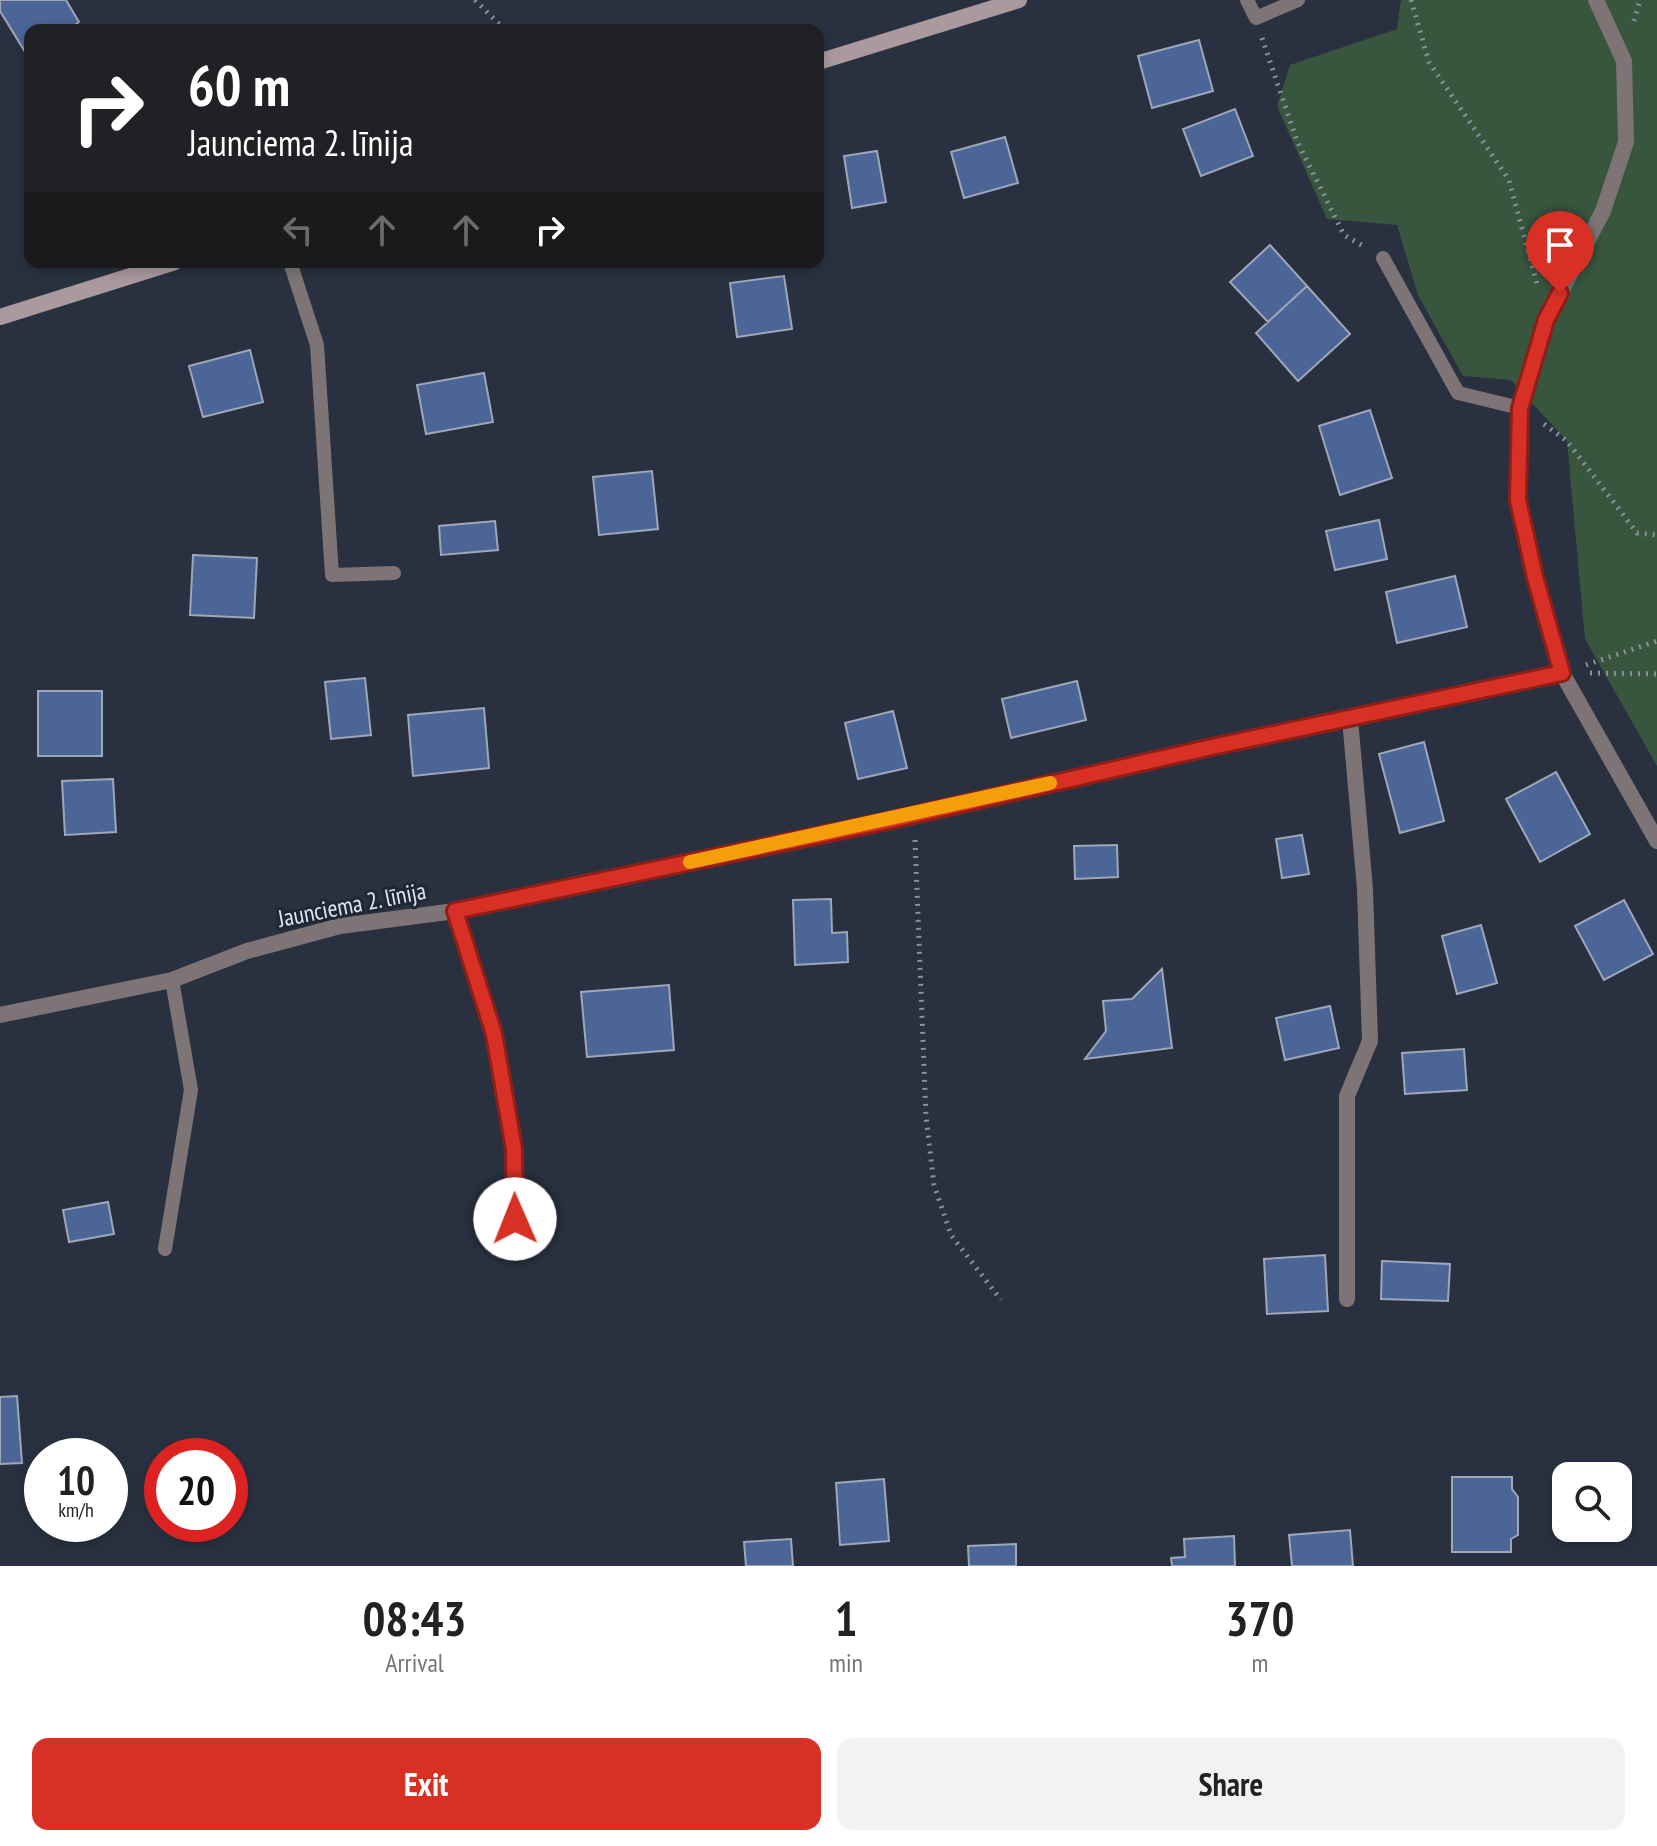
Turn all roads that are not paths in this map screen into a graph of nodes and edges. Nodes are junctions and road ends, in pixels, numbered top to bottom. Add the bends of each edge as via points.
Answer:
1 (1019, 0) edge
2 (1247, 0) edge
3 (1298, 0) edge
4 (1596, 0) edge
5 (824, 60) edge
6 (1383, 258) road end
7 (156, 268) edge
8 (292, 268) edge
9 (0, 317) edge
10 (1520, 408) junction
11 (394, 573) dead end
12 (1562, 673) junction
13 (1350, 719) junction
14 (1657, 841) edge
15 (455, 911) junction
16 (172, 980) junction
17 (0, 1015) edge
18 (515, 1219) dead end
19 (165, 1249) dead end
20 (1347, 1299) dead end

1 - 5 main road
2 - 3 lane via 1256,18
4 - 10 street via 1624,61 1626,142 1603,211 1546,320
6 - 10 lane via 1458,393
7 - 9 main road
8 - 11 lane via 317,345 332,575
10 - 12 street via 1518,500
12 - 13 street, Jaunciema 2. līnija
12 - 14 street
13 - 15 street, Jaunciema 2. līnija
13 - 20 street via 1365,889 1370,1041 1347,1096
15 - 16 street, Jaunciema 2. līnija via 340,926 247,951
15 - 18 lane via 494,1034 514,1149
16 - 17 street, Jaunciema 2. līnija
16 - 19 lane via 191,1090

